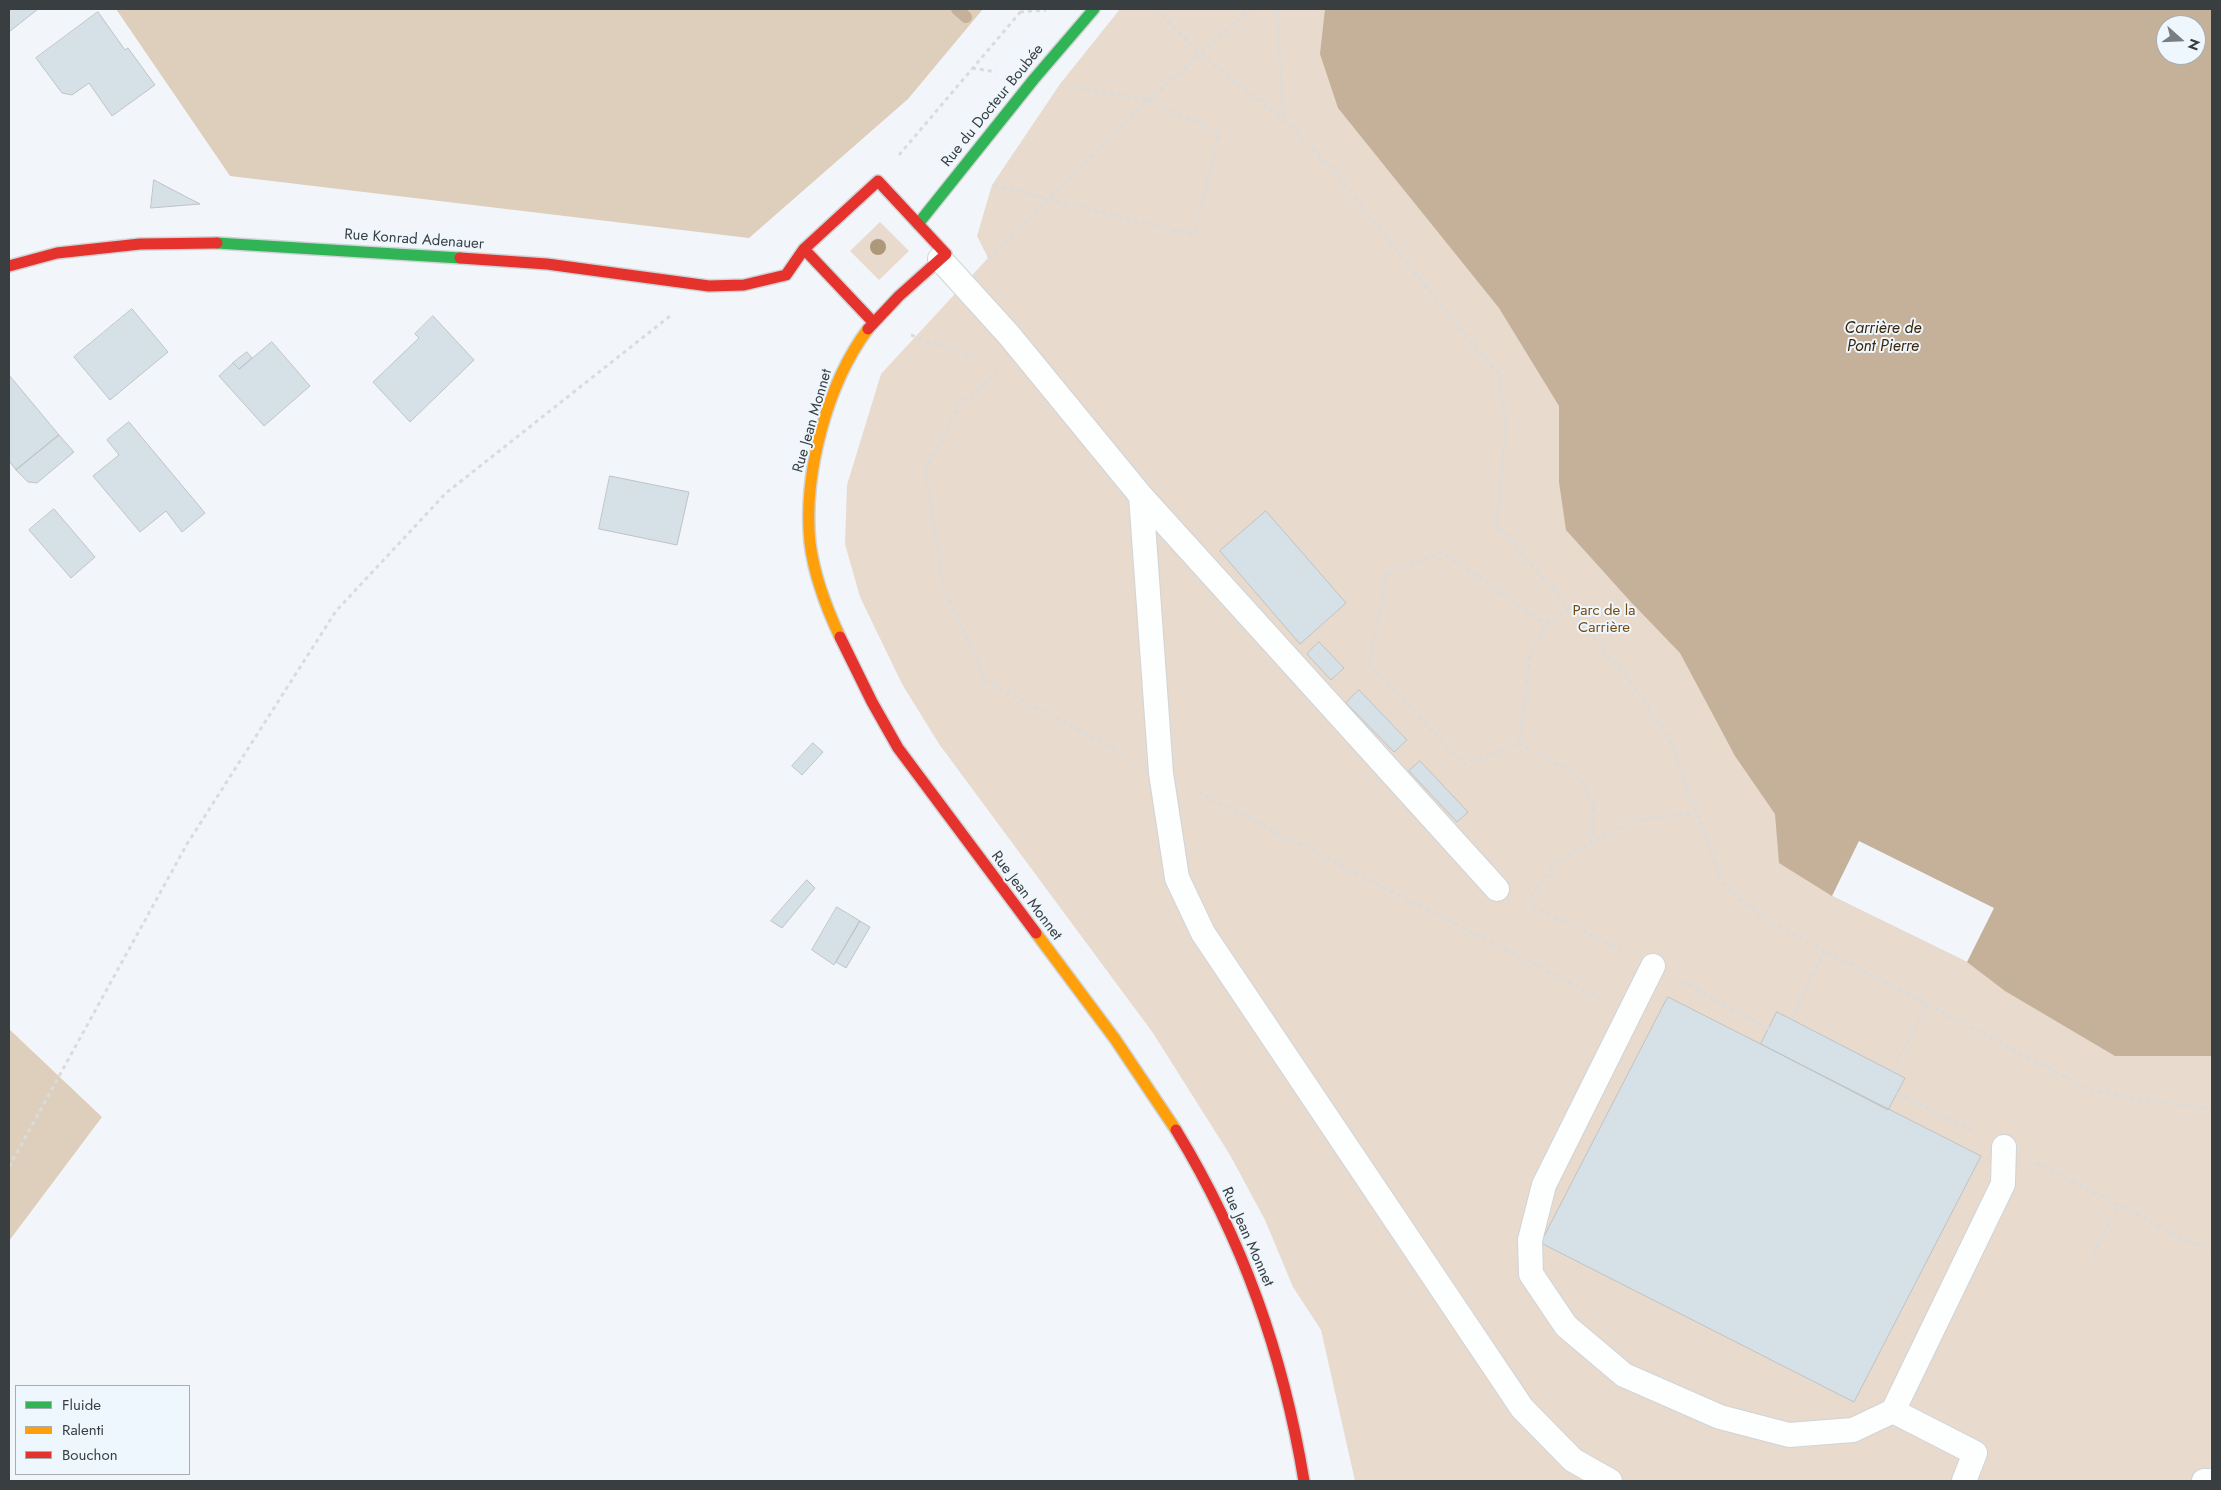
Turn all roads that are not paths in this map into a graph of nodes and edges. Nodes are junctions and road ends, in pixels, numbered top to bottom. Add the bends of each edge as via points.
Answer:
1 (1094, 9) edge
2 (918, 224) junction
3 (804, 249) junction
4 (940, 259) junction
5 (9, 266) edge
6 (873, 322) junction
7 (1141, 496) junction
8 (1497, 889) road end
9 (1653, 966) road end
10 (2004, 1147) road end
11 (1893, 1411) junction
12 (1304, 1481) edge
13 (1610, 1481) edge
14 (1964, 1481) edge
15 (2204, 1481) edge
16 (2212, 1481) edge

1 - 2 street, Rue du Docteur Boubée
2 - 3 street, Rue Konrad Adenauer via 878,181
2 - 4 street via 946,254
3 - 5 street, Rue Konrad Adenauer via 786,275 744,285 709,286 547,264 224,243 140,244 57,253
3 - 6 street
4 - 6 street, Rue Jean Monnet
4 - 7 lane via 1010,335
6 - 12 street, Rue Jean Monnet via 845,362 812,469 808,507 810,544 831,619 868,697 899,749 1167,1114 1222,1213 1255,1288 1268,1328 1298,1430
7 - 8 lane
7 - 13 lane via 1161,773 1177,878 1203,933 1522,1408 1573,1460
9 - 11 lane via 1544,1185 1530,1240 1531,1274 1566,1326 1624,1375 1720,1417 1789,1435 1853,1430
10 - 11 lane via 2003,1184
11 - 14 lane via 1975,1453
15 - 16 lane

